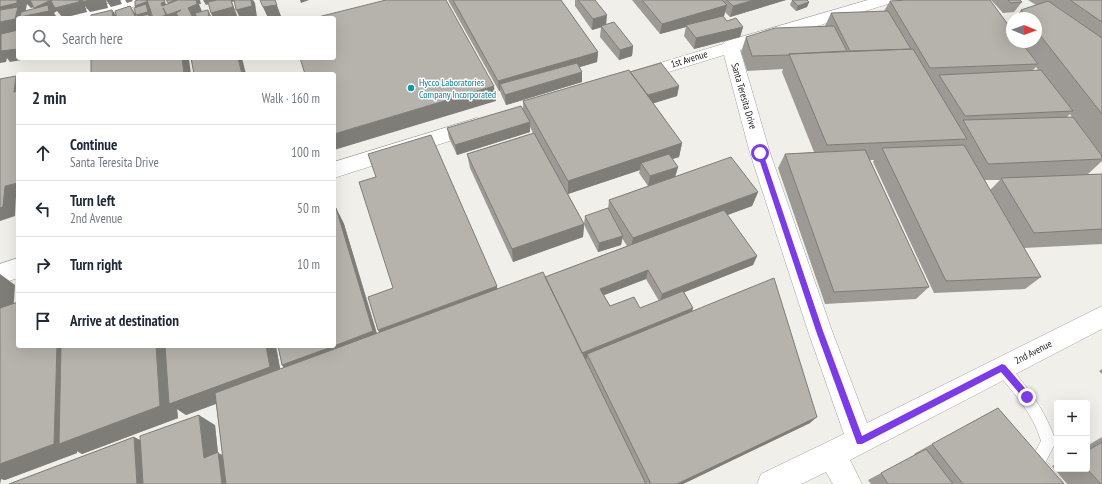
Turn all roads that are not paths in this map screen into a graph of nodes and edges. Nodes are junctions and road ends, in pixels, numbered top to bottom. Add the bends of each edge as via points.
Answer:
1 (142, 0) edge
2 (885, 0) edge
3 (80, 16) edge
4 (730, 46) junction
5 (620, 80) edge
6 (492, 120) edge
7 (336, 169) edge
8 (16, 269) edge
9 (0, 274) edge
10 (1102, 317) edge
11 (1002, 368) junction
12 (860, 441) junction
13 (832, 455) junction
14 (771, 484) edge
15 (848, 484) edge
16 (1056, 484) edge

1 - 3 street
2 - 4 street, 1st Avenue
4 - 5 street, 1st Avenue
4 - 12 street, Santa Teresita Drive via 760,153
6 - 7 street
8 - 9 street
10 - 11 street, 2nd Avenue
11 - 12 street, 2nd Avenue
11 - 16 lane via 1027,397 1045,426 1050,442 1037,462
12 - 13 street, 2nd Avenue
13 - 14 street, 2nd Avenue
13 - 15 street

